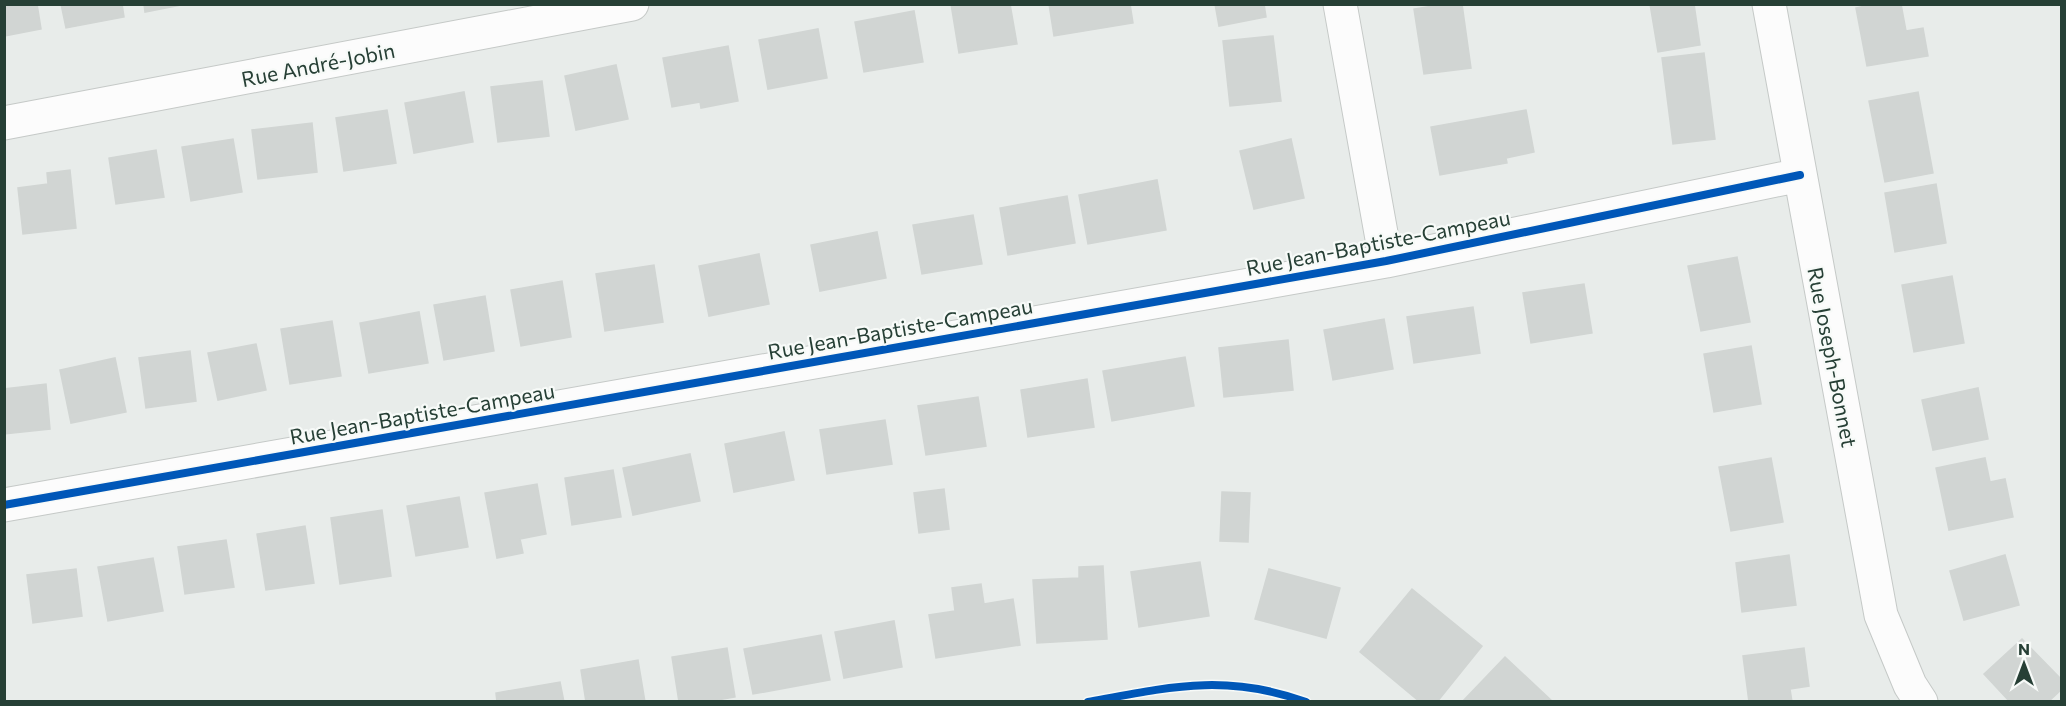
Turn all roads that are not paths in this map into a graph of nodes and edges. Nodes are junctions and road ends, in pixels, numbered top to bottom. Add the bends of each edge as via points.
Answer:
1 (632, 4) edge
2 (1340, 4) edge
3 (1769, 4) edge
4 (4, 123) edge
5 (1800, 175) junction
6 (1386, 261) junction
7 (4, 505) edge
8 (1921, 702) edge

1 - 4 street, Rue André-Jobin
2 - 6 street
3 - 5 street, Rue Joseph-Bonnet
5 - 6 street, Rue Jean-Baptiste-Campeau
5 - 8 street, Rue Joseph-Bonnet via 1881,615
6 - 7 street, Rue Jean-Baptiste-Campeau

